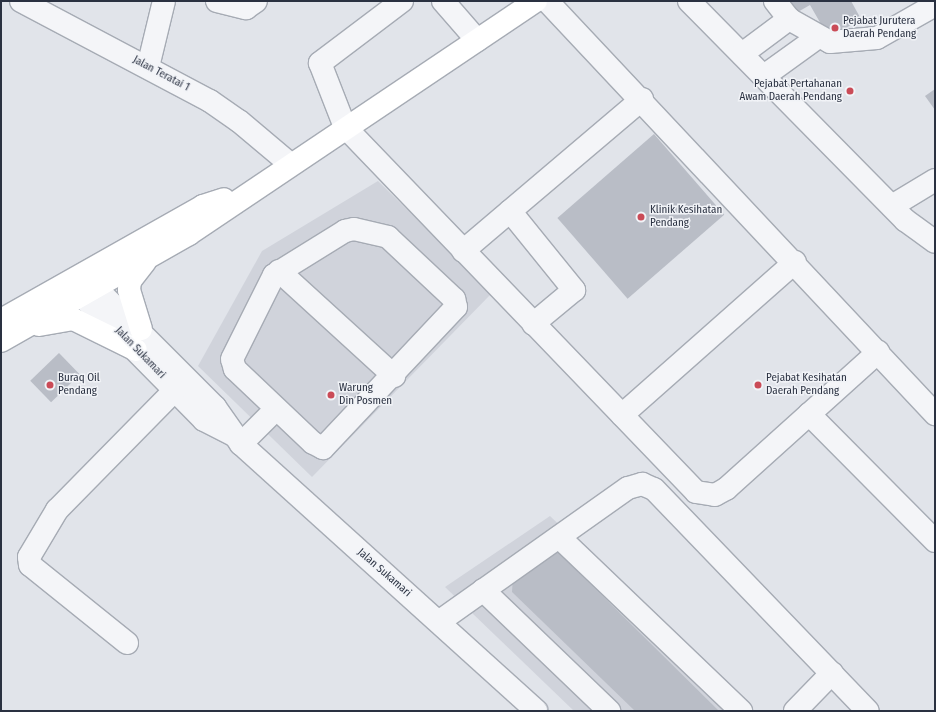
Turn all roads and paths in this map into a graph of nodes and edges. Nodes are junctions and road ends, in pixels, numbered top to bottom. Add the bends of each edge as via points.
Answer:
1 (21, 1) edge
2 (164, 1) edge
3 (217, 1) edge
4 (256, 1) edge
5 (402, 1) edge
6 (443, 1) edge
7 (536, 1) edge
8 (547, 1) edge
9 (689, 1) edge
10 (775, 1) edge
11 (935, 5) edge
12 (789, 19) junction
13 (818, 37) junction
14 (477, 40) junction
15 (742, 54) junction
16 (148, 67) junction
17 (764, 76) junction
18 (642, 98) junction
19 (345, 127) junction
20 (290, 164) junction
21 (935, 180) edge
22 (250, 190) junction
23 (892, 206) junction
24 (510, 211) junction
25 (935, 242) edge
26 (462, 251) junction
27 (152, 255) junction
28 (795, 262) junction
29 (279, 271) junction
30 (83, 284) junction
31 (533, 324) junction
32 (5, 332) edge
33 (139, 339) junction
34 (878, 352) junction
35 (394, 376) junction
36 (175, 390) junction
37 (276, 409) junction
38 (809, 414) junction
39 (935, 414) edge
40 (622, 415) junction
41 (237, 440) junction
42 (559, 537) junction
43 (935, 541) edge
44 (483, 590) junction
45 (440, 621) junction
46 (127, 643) dead end
47 (832, 673) junction
48 (533, 710) edge
49 (609, 711) edge
50 (741, 711) edge
51 (795, 711) edge
52 (868, 711) edge

1 - 16 street, Jalan Teratai 1
2 - 16 street
3 - 4 street via 246,8
5 - 19 street via 320,63
6 - 14 street
7 - 14 main road
8 - 18 street
9 - 15 street
10 - 12 street
11 - 13 street via 877,38 830,42
12 - 13 street
12 - 15 street
13 - 17 street
14 - 19 main road
15 - 17 street
16 - 20 street, Jalan Teratai 1 via 239,121
17 - 23 street
18 - 24 street
18 - 28 street
19 - 20 main road
19 - 26 street
20 - 22 main road
21 - 23 street
22 - 27 main road
22 - 30 main road via 203,206
23 - 25 street
24 - 26 street
24 - 31 street via 574,290
26 - 31 street
27 - 30 main road
27 - 33 main road via 130,281 130,299
28 - 34 street
28 - 40 street
29 - 35 street
29 - 35 street via 345,231 381,232 388,236 454,299 456,307
29 - 37 street via 270,281 232,359 235,369
30 - 32 main road
30 - 33 street, Jalan Sukamari
31 - 40 street
32 - 33 main road via 73,319
33 - 36 street, Jalan Sukamari
33 - 41 street, Jalan Sukamari via 215,407
34 - 38 street
34 - 39 street
35 - 37 street via 323,448
36 - 41 street, Jalan Sukamari via 204,420
36 - 46 street via 57,510 29,557 30,565
37 - 41 street
38 - 40 street via 726,488 706,496 696,492
38 - 43 street
41 - 45 street, Jalan Sukamari
42 - 44 street
42 - 47 street via 628,488 648,486
42 - 50 street
44 - 45 street
44 - 49 street
45 - 48 street, Jalan Sukamari
47 - 51 street
47 - 52 street

